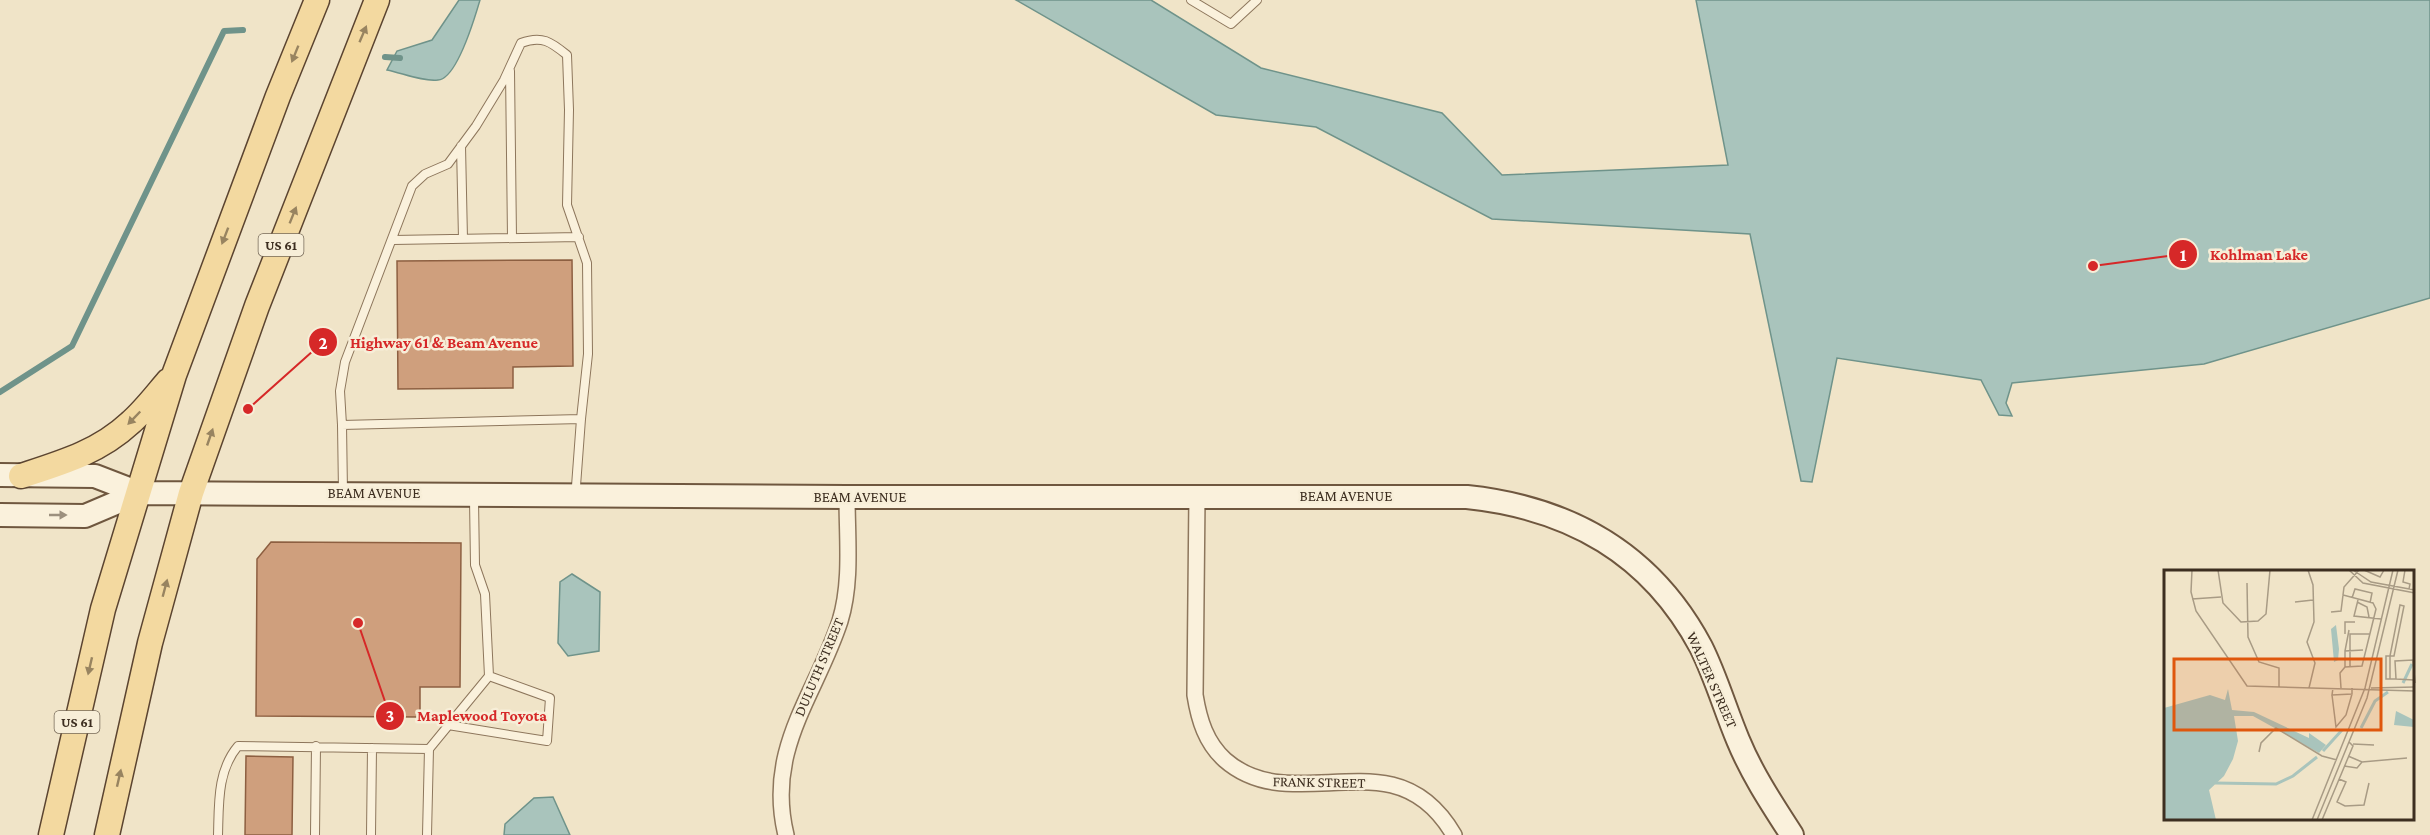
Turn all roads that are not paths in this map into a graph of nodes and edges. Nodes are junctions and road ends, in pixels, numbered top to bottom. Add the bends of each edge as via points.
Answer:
1 (317, 0) edge
2 (377, 0) edge
3 (1191, 0) edge
4 (1257, 0) edge
5 (510, 68) junction
6 (461, 146) junction
7 (579, 237) junction
8 (513, 238) junction
9 (463, 239) junction
10 (393, 240) junction
11 (174, 375) junction
12 (582, 419) junction
13 (342, 425) junction
14 (10, 476) edge
15 (139, 493) junction
16 (191, 493) junction
17 (343, 493) junction
18 (474, 494) junction
19 (572, 495) junction
20 (1197, 496) junction
21 (847, 497) junction
22 (0, 515) edge
23 (1578, 525) joint
24 (489, 676) junction
25 (448, 725) junction
26 (316, 746) junction
27 (372, 748) junction
28 (429, 749) junction
29 (51, 835) edge
30 (107, 835) edge
31 (218, 835) edge
32 (315, 835) edge
33 (371, 835) edge
34 (427, 835) edge
35 (786, 835) edge
36 (1454, 835) edge
37 (1792, 835) edge

1 -> 11 main road, US 61
16 -> 2 main road, US 61 via 257,306
3 - 4 lane via 1231,24
5 - 6 lane
5 - 7 lane via 521,43 531,39 548,39 567,55 567,206
5 - 8 lane
6 - 9 lane
6 - 10 lane via 448,164 425,174 412,186
7 - 8 lane
7 - 12 lane via 587,263 588,354
8 - 9 lane
9 - 10 lane
10 - 13 lane via 345,362 340,391
11 -> 14 main road via 131,423 103,445 77,458
11 - 15 main road, US 61
12 - 13 lane
12 - 19 lane
13 - 17 lane
14 - 15 street, BEAM AVENUE via 95,476
15 - 16 street, BEAM AVENUE
22 -> 15 street, BEAM AVENUE via 85,516
15 -> 29 main road, US 61 via 104,609
16 - 17 street, BEAM AVENUE
30 -> 16 main road, US 61 via 150,643
17 - 18 street, BEAM AVENUE
18 - 19 street, BEAM AVENUE
18 - 24 lane via 475,565 485,594
19 - 21 street, BEAM AVENUE
20 - 21 street, BEAM AVENUE
20 - 23 street, BEAM AVENUE via 1467,497 1537,509
20 - 36 street, FRANK STREET via 1196,696 1206,737 1219,755 1234,768 1271,782 1392,785 1430,803
21 - 35 street, DULUTH STREET via 845,600 840,621 791,732 784,760 782,796
23 - 37 street, WALTER STREET via 1637,564 1684,618 1739,742 1765,794
24 - 25 lane
24 - 25 lane via 550,698 546,741
25 - 28 lane
26 - 27 lane
26 - 31 lane via 238,746 227,759 220,786
26 - 32 lane
27 - 28 lane
27 - 33 lane
28 - 34 lane

